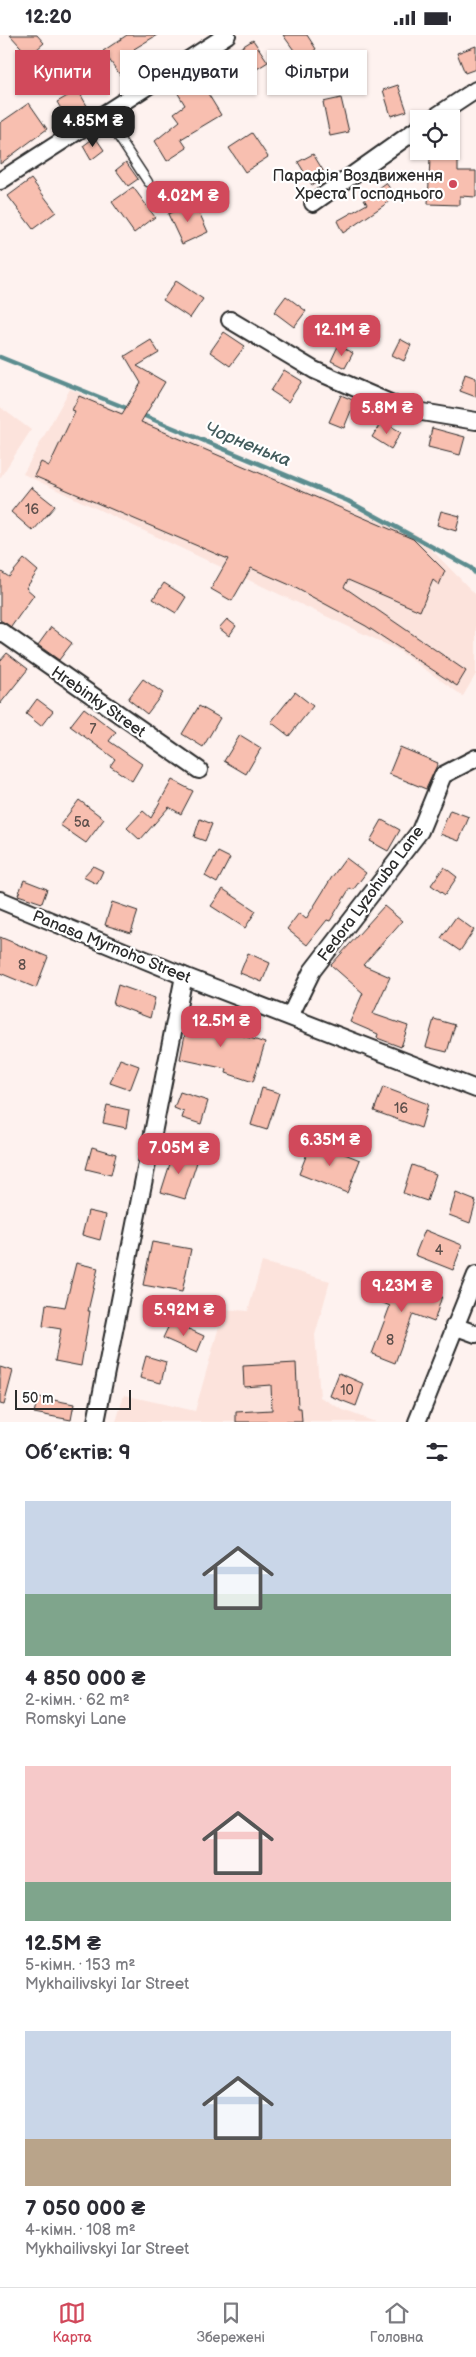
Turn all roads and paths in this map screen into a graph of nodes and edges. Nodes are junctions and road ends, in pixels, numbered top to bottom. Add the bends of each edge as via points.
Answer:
1 (227, 35) edge
2 (476, 90) edge
3 (446, 110) edge
4 (104, 115) junction
5 (410, 134) edge
6 (0, 181) edge
7 (148, 183) dead end
8 (313, 203) dead end
9 (230, 320) dead end
10 (476, 421) edge
11 (0, 631) edge
12 (476, 758) edge
13 (199, 770) dead end
14 (0, 900) edge
15 (184, 976) junction
16 (290, 1016) junction
17 (476, 1089) edge
18 (476, 1275) edge
19 (454, 1326) junction
20 (476, 1334) edge
21 (96, 1422) edge
22 (417, 1422) edge

1 - 4 street
2 - 3 street
4 - 6 street
4 - 7 lane
5 - 8 street
9 - 10 street via 314,370 404,409
11 - 13 street, Hrebinky Street
12 - 16 street, Fedora Lyzohuba Lane via 443,775 420,831 312,971
14 - 15 street, Panasa Myrnoho Street
15 - 16 street, Panasa Myrnoho Street
15 - 21 street
16 - 17 street, Panasa Myrnoho Street
18 - 19 street
19 - 20 street
19 - 22 street

